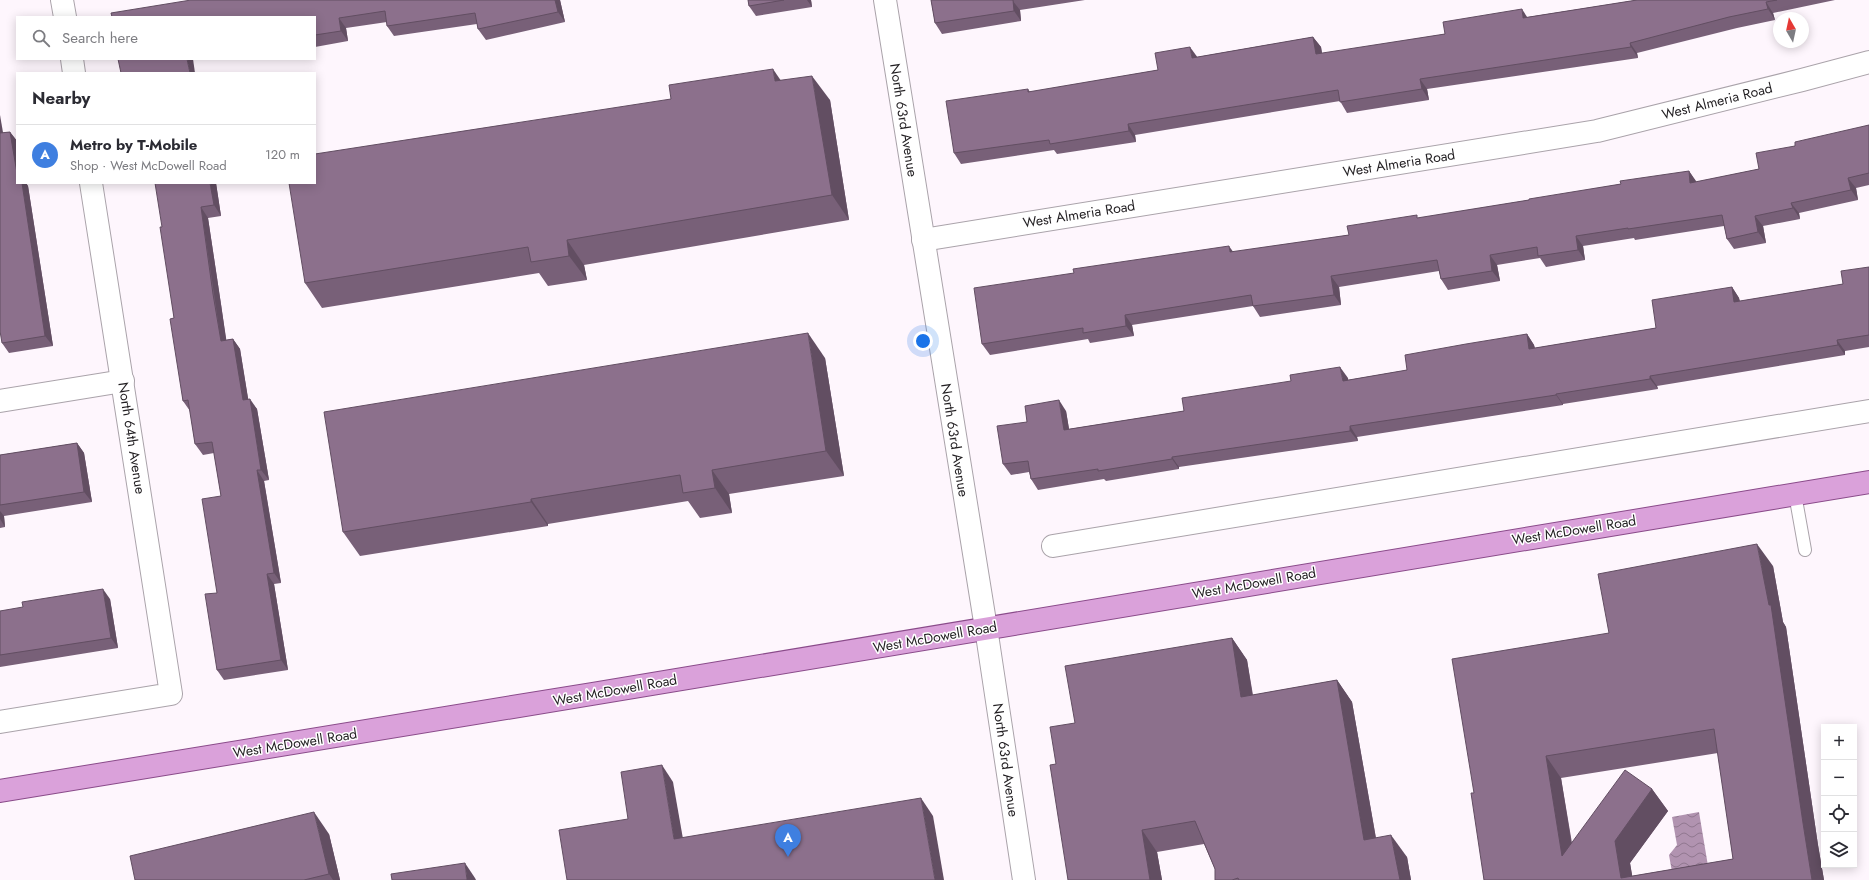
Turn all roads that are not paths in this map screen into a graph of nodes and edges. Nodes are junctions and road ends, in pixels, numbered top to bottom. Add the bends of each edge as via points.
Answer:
1 (62, 0) edge
2 (885, 0) edge
3 (65, 16) edge
4 (72, 60) edge
5 (1869, 62) edge
6 (74, 72) edge
7 (92, 184) edge
8 (923, 240) junction
9 (123, 381) junction
10 (0, 401) edge
11 (1869, 411) edge
12 (1869, 482) edge
13 (1795, 494) junction
14 (1053, 546) dead end
15 (1805, 550) dead end
16 (986, 628) junction
17 (0, 722) edge
18 (0, 791) edge
19 (1024, 880) edge

1 - 3 street
2 - 8 street, North 63rd Avenue
4 - 6 street
5 - 8 street, West Almeria Road via 1597,131
7 - 9 street, North 64th Avenue
8 - 16 street, North 63rd Avenue
9 - 10 street
9 - 17 street, North 64th Avenue via 171,694
11 - 14 street
12 - 13 main road, West McDowell Road
13 - 15 lane
13 - 16 main road, West McDowell Road
16 - 18 main road, West McDowell Road
16 - 19 street, North 63rd Avenue

